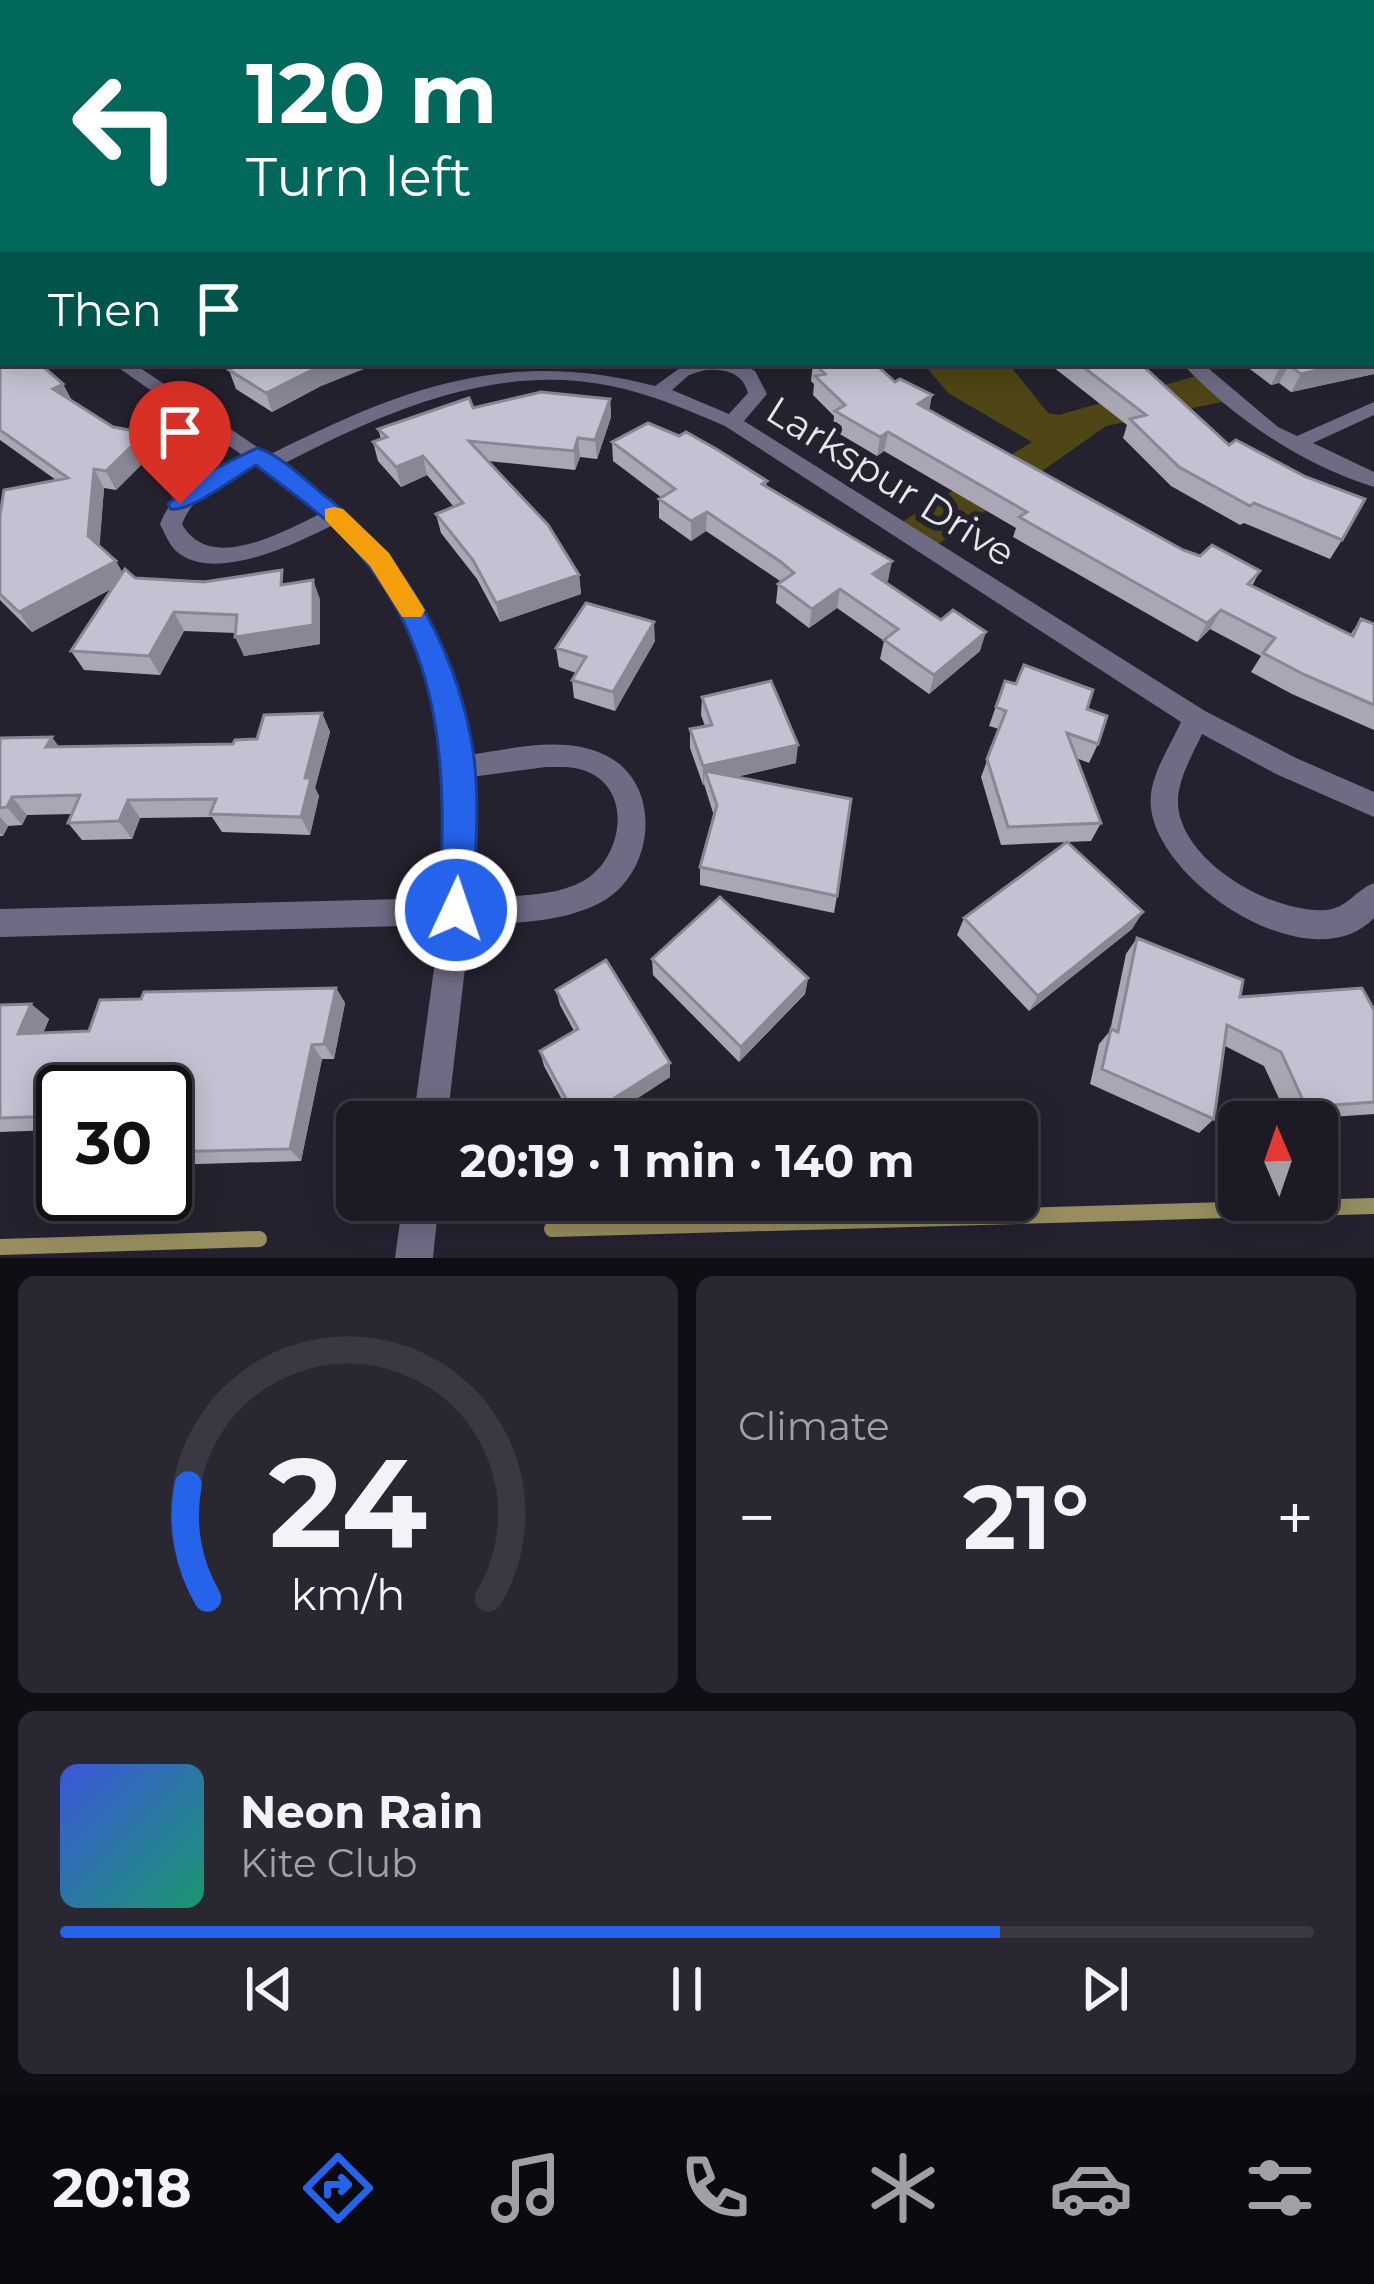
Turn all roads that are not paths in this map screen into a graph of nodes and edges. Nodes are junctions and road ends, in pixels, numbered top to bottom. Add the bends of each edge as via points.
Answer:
1 (125, 366) edge
2 (700, 366) edge
3 (723, 366) edge
4 (1194, 366) edge
5 (660, 391) junction
6 (1374, 408) edge
7 (732, 422) junction
8 (1293, 445) junction
9 (263, 459) junction
10 (1374, 480) edge
11 (335, 515) junction
12 (1196, 718) junction
13 (459, 768) junction
14 (1374, 805) edge
15 (1374, 897) edge
16 (456, 910) junction
17 (0, 923) edge
18 (433, 1101) edge
19 (418, 1221) edge
20 (414, 1258) edge

1 - 9 street
2 - 5 street
3 - 7 street via 742,370 758,394
4 - 8 street
5 - 7 street, Larkspur Drive
5 - 9 street, Larkspur Drive via 552,375 451,384
6 - 8 street
7 - 12 street, Larkspur Drive
8 - 10 street
9 - 11 street
9 - 11 street, Larkspur Drive via 206,482 180,504 171,524 184,545 244,554
11 - 13 street via 380,560 413,613 445,697
12 - 14 street, Larkspur Drive
12 - 15 street via 1164,806 1174,839 1199,872 1247,905 1298,920 1346,918
13 - 16 street
13 - 16 street via 588,761 623,786 633,815 624,856 596,890 566,901
16 - 17 street
16 - 18 street
19 - 20 street

